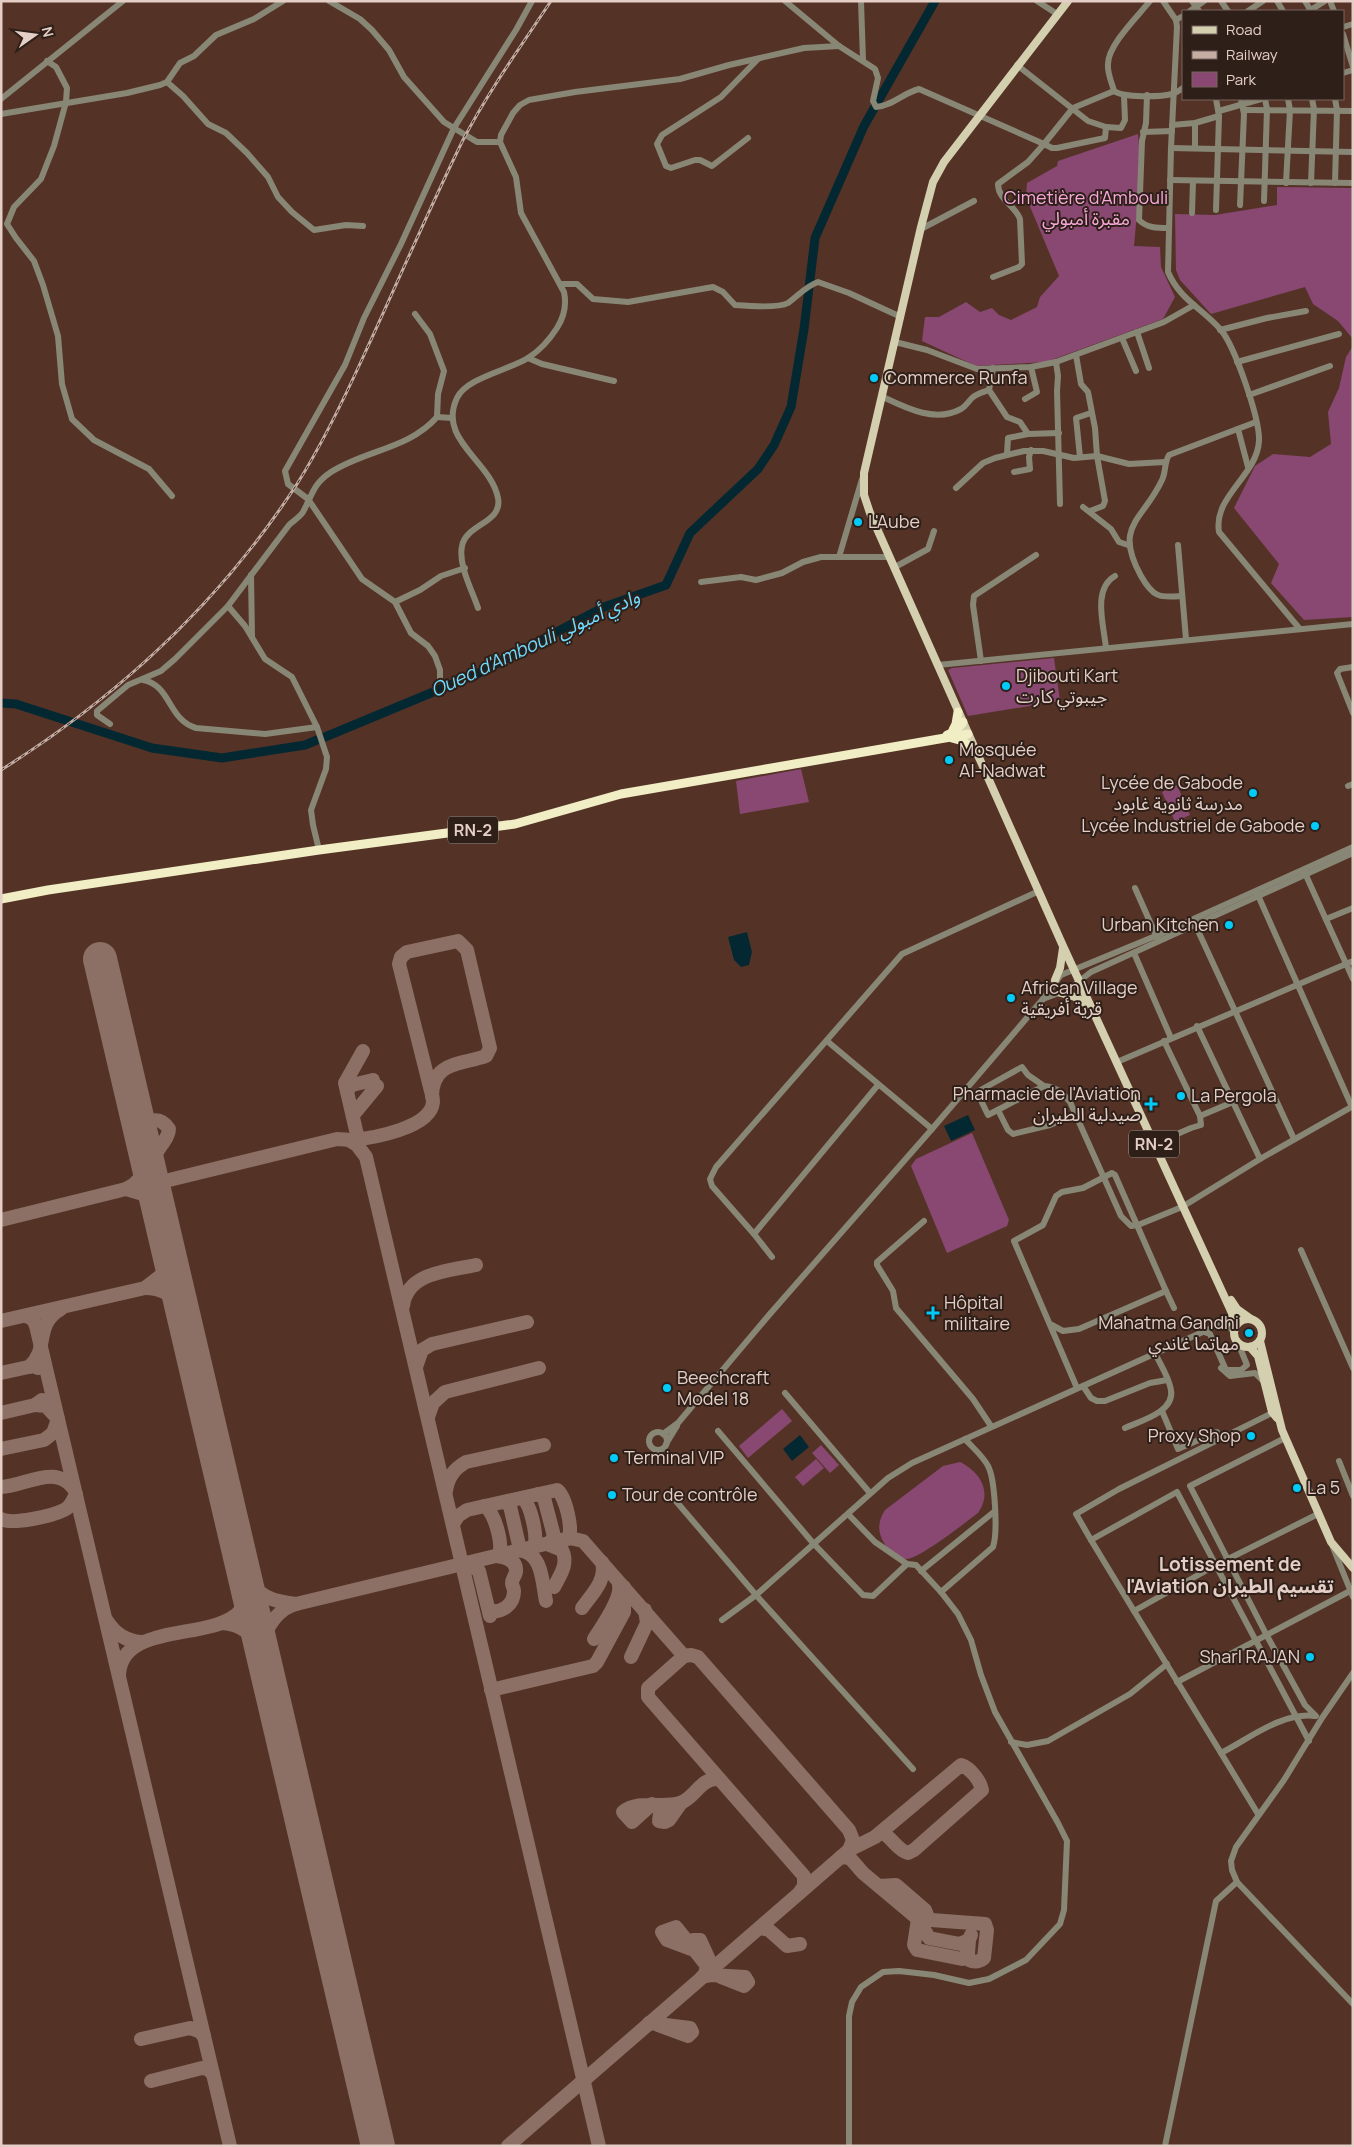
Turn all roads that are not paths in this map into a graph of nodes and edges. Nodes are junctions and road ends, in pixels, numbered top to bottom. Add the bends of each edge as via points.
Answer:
1 (124, 1) edge
2 (283, 1) edge
3 (329, 1) edge
4 (532, 1) edge
5 (785, 1) edge
6 (861, 1) edge
7 (1037, 1) edge
8 (1068, 1) edge
9 (1150, 1) edge
10 (1163, 1) edge
11 (1204, 1) edge
12 (1249, 1) edge
13 (1263, 1) edge
14 (1325, 1) edge
15 (1196, 6) edge
16 (1253, 10) edge
17 (1312, 10) edge
18 (1057, 14) junction
19 (1182, 17) edge
20 (1176, 20) junction
21 (1344, 37) edge
22 (839, 46) junction
23 (1182, 56) edge
24 (759, 58) junction
25 (1176, 59) junction
26 (863, 60) junction
27 (47, 61) junction
28 (1017, 65) junction
29 (1353, 68) edge
30 (167, 82) junction
31 (1182, 89) edge
32 (1114, 92) junction
33 (1173, 94) junction
34 (1147, 95) junction
35 (1124, 96) junction
36 (1, 99) edge
37 (1216, 100) edge
38 (1260, 100) edge
39 (1263, 100) edge
40 (1288, 100) edge
41 (1312, 100) edge
42 (1335, 100) edge
43 (66, 102) junction
44 (1242, 105) edge
45 (1073, 108) junction
46 (1267, 109) junction
47 (1290, 110) junction
48 (1314, 110) junction
49 (1337, 110) junction
50 (1353, 111) edge
51 (1219, 113) junction
52 (1, 114) edge
53 (980, 115) junction
54 (1195, 123) junction
55 (1106, 127) junction
56 (454, 128) junction
57 (1172, 128) junction
58 (1143, 132) junction
59 (748, 138) dead end
60 (500, 142) junction
61 (1044, 144) junction
62 (1171, 148) junction
63 (1195, 148) junction
64 (1219, 148) junction
65 (1242, 150) junction
66 (1266, 151) junction
67 (1289, 151) junction
68 (1335, 151) junction
69 (1312, 152) junction
70 (1353, 152) edge
71 (1170, 180) junction
72 (1193, 181) junction
73 (1218, 182) junction
74 (1241, 182) junction
75 (1264, 182) junction
76 (1286, 183) junction
77 (1311, 183) junction
78 (1335, 183) junction
79 (1353, 183) edge
80 (1264, 200) dead end
81 (974, 201) dead end
82 (1240, 205) dead end
83 (1216, 210) dead end
84 (1192, 212) dead end
85 (363, 226) dead end
86 (1168, 228) junction
87 (920, 229) junction
88 (993, 277) dead end
89 (560, 284) junction
90 (1194, 305) junction
91 (1306, 311) dead end
92 (415, 314) dead end
93 (901, 317) junction
94 (1220, 330) junction
95 (1137, 332) junction
96 (1339, 334) dead end
97 (1122, 338) junction
98 (895, 342) junction
99 (1076, 355) junction
100 (528, 358) junction
101 (1056, 362) junction
102 (1238, 362) junction
103 (1330, 366) dead end
104 (1031, 367) junction
105 (993, 368) junction
106 (1148, 368) dead end
107 (1136, 371) dead end
108 (614, 381) dead end
109 (989, 390) junction
110 (1249, 395) junction
111 (882, 397) junction
112 (1025, 399) dead end
113 (1091, 413) junction
114 (437, 417) junction
115 (452, 418) junction
116 (1256, 422) junction
117 (1238, 429) junction
118 (1059, 433) junction
119 (1028, 434) junction
120 (1031, 450) junction
121 (1007, 454) junction
122 (1058, 454) junction
123 (1097, 456) junction
124 (1080, 457) junction
125 (1165, 462) junction
126 (1248, 467) junction
127 (1014, 472) dead end
128 (864, 473) junction
129 (956, 488) dead end
130 (172, 496) dead end
131 (308, 499) junction
132 (1060, 504) dead end
133 (1083, 507) dead end
134 (1090, 511) junction
135 (934, 531) dead end
136 (1128, 545) junction
137 (1178, 545) dead end
138 (1036, 556) dead end
139 (839, 557) junction
140 (890, 557) junction
141 (895, 567) junction
142 (465, 568) junction
143 (251, 573) junction
144 (1116, 576) dead end
145 (701, 582) dead end
146 (1182, 596) junction
147 (395, 602) junction
148 (228, 606) junction
149 (478, 608) dead end
150 (1353, 624) edge
151 (1299, 628) junction
152 (252, 638) junction
153 (1186, 639) junction
154 (1106, 648) junction
155 (980, 661) junction
156 (938, 665) junction
157 (1353, 667) edge
158 (139, 679) junction
159 (440, 679) dead end
160 (958, 712) junction
161 (1353, 713) edge
162 (962, 722) junction
163 (110, 724) dead end
164 (316, 727) junction
165 (968, 734) junction
166 (946, 737) junction
167 (976, 753) junction
168 (1353, 848) edge
169 (319, 850) junction
170 (1353, 854) edge
171 (1304, 872) junction
172 (1135, 888) dead end
173 (1038, 891) junction
174 (1257, 893) junction
175 (1, 899) edge
176 (1353, 908) edge
177 (1326, 919) junction
178 (1194, 922) junction
179 (1158, 939) junction
180 (1063, 946) junction
181 (1134, 953) junction
182 (1353, 961) edge
183 (1346, 964) junction
184 (1074, 970) junction
185 (1353, 979) edge
186 (1056, 980) junction
187 (1079, 980) junction
188 (1296, 985) junction
189 (1061, 993) junction
190 (1043, 999) junction
191 (1092, 1008) junction
192 (1235, 1011) junction
193 (1197, 1026) junction
194 (1171, 1038) junction
195 (827, 1041) junction
196 (1164, 1041) junction
197 (1117, 1062) junction
198 (878, 1085) junction
199 (1044, 1086) junction
200 (1232, 1102) junction
201 (1352, 1107) edge
202 (998, 1110) junction
203 (1076, 1114) junction
204 (1200, 1116) junction
205 (932, 1129) junction
206 (1294, 1139) junction
207 (1154, 1144) junction
208 (1260, 1159) junction
209 (1104, 1176) junction
210 (1182, 1207) junction
211 (924, 1221) dead end
212 (1138, 1226) junction
213 (754, 1234) junction
214 (1301, 1250) dead end
215 (772, 1257) dead end
216 (1217, 1279) junction
217 (1166, 1291) junction
218 (1174, 1308) dead end
219 (1233, 1316) junction
220 (1251, 1319) junction
221 (1050, 1324) junction
222 (1226, 1324) junction
223 (1236, 1328) junction
224 (1203, 1332) junction
225 (1260, 1341) junction
226 (1238, 1343) junction
227 (1250, 1348) junction
228 (1155, 1353) junction
229 (1353, 1368) edge
230 (1167, 1380) junction
231 (1264, 1382) junction
232 (1080, 1387) junction
233 (785, 1393) dead end
234 (1162, 1411) junction
235 (1276, 1413) junction
236 (678, 1423) junction
237 (991, 1426) junction
238 (1125, 1428) dead end
239 (718, 1431) dead end
240 (1217, 1432) dead end
241 (663, 1434) junction
242 (1285, 1438) junction
243 (965, 1439) junction
244 (666, 1444) junction
245 (1339, 1460) dead end
246 (1190, 1486) junction
247 (1178, 1492) junction
248 (870, 1493) junction
249 (1353, 1496) edge
250 (675, 1500) dead end
251 (995, 1511) junction
252 (848, 1514) junction
253 (1318, 1514) junction
254 (1091, 1540) junction
255 (814, 1542) junction
256 (1331, 1542) junction
257 (1229, 1559) junction
258 (907, 1564) junction
259 (1216, 1566) junction
260 (1353, 1568) edge
261 (921, 1571) junction
262 (941, 1592) junction
263 (1352, 1594) edge
264 (756, 1595) junction
265 (1134, 1611) junction
266 (722, 1620) dead end
267 (1266, 1634) junction
268 (1255, 1640) junction
269 (1167, 1664) junction
270 (1353, 1673) edge
271 (1177, 1682) junction
272 (1294, 1715) junction
273 (1319, 1717) junction
274 (1309, 1741) junction
275 (1011, 1742) junction
276 (1221, 1753) junction
277 (914, 1768) dead end
278 (1258, 1814) junction
279 (1237, 1882) junction
280 (1353, 2004) edge
281 (849, 2146) edge
282 (1165, 2146) edge

1 - 27 street
2 - 30 street via 254,19 216,35 194,56 180,63
3 - 56 street via 372,30 389,50 408,82 444,122
4 - 56 street
5 - 22 street
6 - 26 street
7 - 18 street
8 - 18 main road
9 - 32 street via 1109,56 1108,67
10 - 20 street
11 - 15 street
12 - 16 street
13 - 16 street
14 - 17 street
18 - 28 main road
19 - 20 street
20 - 25 street
21 - 29 street
22 - 24 street via 804,48
22 - 26 street
23 - 25 street
24 - 59 street via 721,97 662,135 657,144 666,166 670,168 695,160 712,166
24 - 60 street via 680,80 529,100 513,113
25 - 33 street
26 - 53 street via 878,73 873,101 876,107 885,106 919,89
27 - 36 street
27 - 43 street via 56,67 67,88
28 - 45 street
28 - 53 main road
30 - 43 street via 143,90
30 - 85 street via 208,124 226,133 247,154 268,176 278,197 303,222 314,230
31 - 33 street
32 - 35 street
32 - 45 street
33 - 34 street
33 - 57 street
34 - 35 street
34 - 58 street
35 - 55 street via 1124,125 1121,128
37 - 51 street
38 - 44 street
39 - 46 street
40 - 47 street
41 - 48 street
42 - 49 street
43 - 52 street
43 - 130 street via 42,179 14,207 7,224 34,261 43,286 58,336 62,384 72,419 94,440 150,469
44 - 46 street
44 - 51 street
44 - 65 street
45 - 55 street via 1088,121
45 - 61 street
46 - 47 street
46 - 66 street
47 - 48 street
47 - 67 street
48 - 49 street
48 - 69 street
49 - 50 street
49 - 68 street
51 - 54 street
51 - 64 street
53 - 61 street
53 - 87 main road via 933,182
54 - 57 street
54 - 63 street
55 - 61 street via 1105,138 1057,148
56 - 60 street via 477,142
56 - 131 street via 344,365 285,471 288,484
57 - 58 street
57 - 62 street
58 - 86 street via 1139,220 1153,228
60 - 89 street via 516,177 521,214
61 - 88 street via 1028,162 998,184 1001,196 1020,219 1022,264
62 - 63 street
62 - 71 street
63 - 64 street
64 - 65 street
64 - 73 street
65 - 66 street
65 - 74 street
66 - 67 street
66 - 75 street
67 - 69 street
67 - 76 street
68 - 69 street
68 - 70 street
68 - 78 street
69 - 77 street
71 - 72 street
71 - 86 street
72 - 73 street
72 - 84 street
73 - 74 street
73 - 83 street
74 - 75 street
74 - 82 street
75 - 76 street
75 - 80 street
76 - 77 street
77 - 78 street
78 - 79 street
81 - 87 street
86 - 90 street via 1168,272 1177,290
87 - 93 main road
89 - 93 street via 577,284 593,299 603,301 628,302 709,286 723,292 736,305 780,305 818,282
89 - 100 street via 566,299 562,319 553,334
90 - 94 street
90 - 95 street via 1171,319
91 - 94 street
92 - 114 street via 430,334 444,371
93 - 98 main road
94 - 102 street
95 - 97 street
95 - 106 street
96 - 102 street
97 - 99 street
97 - 107 street
98 - 105 street via 927,350 969,367
98 - 111 main road
99 - 101 street
99 - 113 street
100 - 108 street
100 - 115 street via 462,390 454,404
101 - 104 street
101 - 118 street
102 - 110 street
103 - 110 street
104 - 105 street
104 - 112 street via 1037,392
105 - 109 street
109 - 111 street via 975,396 961,409 944,414 911,410
109 - 119 street via 1007,417 1020,422
110 - 116 street
111 - 128 main road
113 - 123 street via 1096,428
113 - 124 street via 1076,418
114 - 115 street
114 - 131 street via 419,434 330,472 314,487
115 - 142 street via 463,447 481,466 498,498 495,514 464,538
116 - 117 street
116 - 126 street via 1259,442
117 - 125 street via 1172,454
117 - 126 street
118 - 119 street
118 - 122 street
119 - 121 street via 1008,438
120 - 121 street
120 - 122 street
120 - 127 street via 1030,469
121 - 129 street via 983,463
122 - 124 street
122 - 132 street
123 - 124 street
123 - 125 street via 1129,464
123 - 134 street via 1105,501 1103,506
125 - 136 street via 1162,480 1136,519
126 - 151 street via 1221,508 1219,532
128 - 139 street
128 - 140 main road via 866,503
131 - 143 street via 302,513
131 - 147 street via 353,568 370,586
133 - 134 street
134 - 136 street via 1111,529 1119,542
135 - 141 street via 928,550
136 - 146 street via 1149,589 1163,598
137 - 146 street
138 - 155 street via 974,596
139 - 140 street
139 - 145 street via 812,560 756,580 741,578
140 - 141 main road
141 - 156 main road
142 - 147 street via 440,576 426,587
142 - 149 street
143 - 148 street
143 - 152 street
144 - 154 street via 1109,579 1102,594
146 - 153 street
147 - 159 street via 411,633 435,656
148 - 152 street
148 - 158 street via 161,671
150 - 151 street
151 - 153 street
152 - 164 street via 265,659 292,677
153 - 154 street
154 - 155 street
155 - 156 street
156 - 160 main road
157 - 161 street via 1340,669 1337,673
158 - 163 street via 128,684 97,710 97,714
158 - 164 street via 157,686 187,726 265,734
160 - 162 main road
160 - 166 highway via 955,728
162 - 165 main road
162 - 166 highway
164 - 169 street via 327,757 326,769 311,810
165 - 166 highway, RN-2
165 - 167 main road, RN-2
166 - 167 highway via 963,741
166 - 169 highway, RN-2 via 621,794 516,824
167 - 173 main road, RN-2
168 - 171 street
169 - 175 highway, RN-2
170 - 171 street
171 - 174 street
171 - 177 street
172 - 179 street
173 - 180 main road, RN-2
173 - 195 street via 902,954
174 - 178 street
174 - 188 street
176 - 177 street
177 - 183 street
178 - 179 street
178 - 192 street
179 - 181 street
179 - 184 street
180 - 184 main road, RN-2
180 - 186 main road
181 - 187 street
181 - 194 street
182 - 183 street
183 - 185 street
183 - 188 street
184 - 186 street
184 - 187 main road, RN-2
186 - 190 street
187 - 189 street
187 - 191 main road, RN-2
188 - 192 street
188 - 201 street
189 - 190 street
189 - 191 main road via 1075,996
190 - 205 street
191 - 197 main road, RN-2
192 - 193 street
192 - 206 street
193 - 194 street
193 - 200 street
194 - 196 street
195 - 198 street
195 - 213 street via 712,1172 712,1186
196 - 197 street
196 - 204 street
197 - 207 main road, RN-2
198 - 205 street
198 - 213 street
199 - 202 street
199 - 202 street via 1022,1067 977,1092 988,1115
199 - 203 street via 1064,1093
200 - 204 street
200 - 208 street
201 - 206 street
202 - 203 street via 1013,1134 1050,1125
203 - 209 street
204 - 207 street via 1201,1126
205 - 236 street
206 - 208 street
207 - 210 main road, RN-2
208 - 210 street
209 - 212 street via 1121,1216 1131,1226
209 - 212 street via 1115,1175
209 - 221 street via 1083,1188 1056,1196 1043,1225 1014,1241
210 - 212 street
210 - 216 main road, RN-2
211 - 237 street via 877,1265 893,1291 896,1308 973,1399
212 - 217 street
213 - 215 street
214 - 229 street
216 - 219 main road, RN-2
216 - 220 main road, RN-2 via 1237,1309
217 - 218 street
217 - 221 street via 1079,1329 1062,1331
219 - 222 main road
219 - 223 main road, RN-2
220 - 223 main road via 1243,1320
220 - 225 main road, RN-2 via 1261,1327
221 - 232 street
222 - 223 street
222 - 224 street
223 - 226 main road, RN-2
224 - 226 street via 1210,1334 1226,1370 1241,1370 1247,1365
224 - 228 street
224 - 231 street via 1207,1334 1227,1375 1252,1372
225 - 227 main road
225 - 235 main road, RN-2
226 - 227 main road
227 - 231 main road, RN-2 via 1258,1356
228 - 230 street
228 - 232 street
230 - 232 street via 1150,1383 1105,1401 1091,1398
230 - 234 street via 1171,1396
231 - 235 main road, RN-2
232 - 237 street
233 - 248 street
234 - 238 street
234 - 240 street via 1178,1449
235 - 242 main road, RN-2
235 - 254 street via 1119,1489 1076,1514
236 - 241 street
236 - 244 street
237 - 243 street
239 - 255 street
241 - 244 street
241 - 244 street via 652,1434 649,1443 657,1450
242 - 246 street
242 - 253 main road, RN-2
243 - 248 street via 912,1462
243 - 251 street via 990,1470
245 - 249 street
246 - 247 street
246 - 257 street
247 - 254 street
247 - 259 street
248 - 252 street
250 - 264 street
251 - 261 street
251 - 262 street via 993,1547
252 - 255 street
252 - 258 street via 874,1542
253 - 256 main road, RN-2
253 - 257 street
254 - 265 street
255 - 258 street via 863,1595 873,1596
255 - 264 street
256 - 260 main road, RN-2
256 - 263 street
257 - 259 street
257 - 267 street
258 - 261 street via 916,1565
259 - 265 street
259 - 268 street
261 - 262 street
262 - 275 street via 972,1640 995,1712
263 - 267 street
264 - 266 street
264 - 277 street
265 - 269 street
267 - 268 street
267 - 273 street via 1305,1705
268 - 271 street
268 - 272 street
269 - 271 street
269 - 275 street via 1130,1694 1048,1741 1027,1745
270 - 273 street
271 - 276 street
272 - 273 street
272 - 274 street
272 - 276 street
273 - 274 street
274 - 278 street
275 - 281 street via 1067,1842 1064,1910 1060,1924 1026,1960 989,1980 969,1983 899,1971 883,1972 862,1987 852,2002 849,2016
276 - 278 street
278 - 279 street via 1232,1853 1232,1870
279 - 280 street
279 - 282 street via 1216,1901

